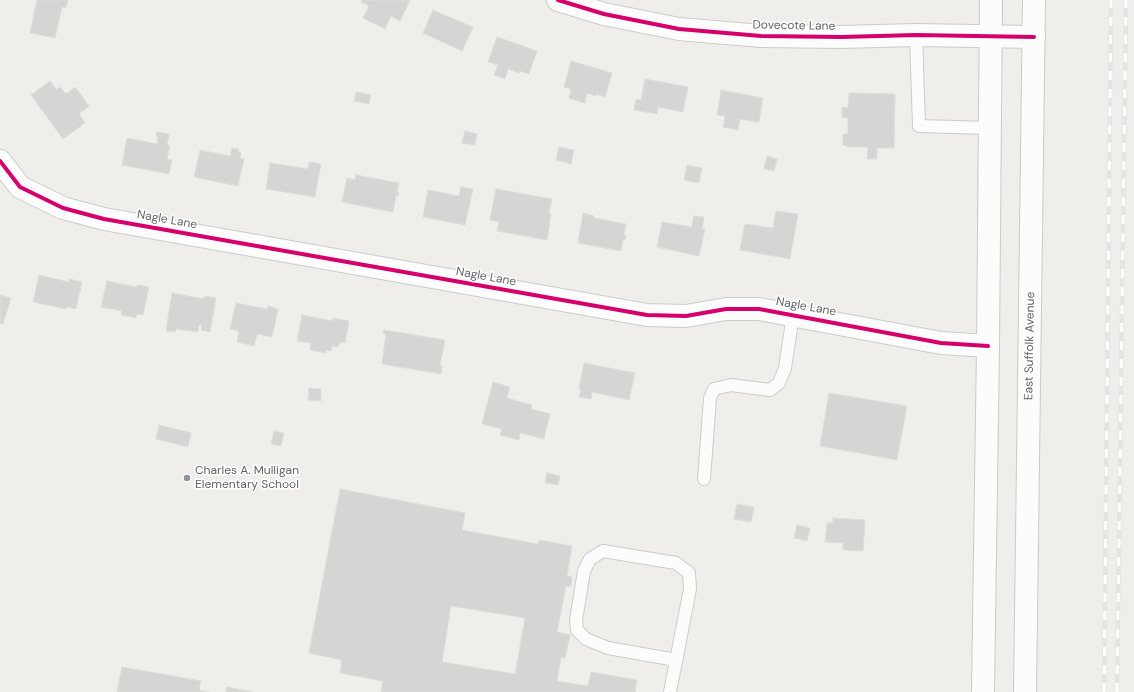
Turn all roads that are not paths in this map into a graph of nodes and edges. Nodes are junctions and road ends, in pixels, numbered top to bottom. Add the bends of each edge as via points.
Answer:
1 (558, 0) edge
2 (991, 0) edge
3 (1034, 0) edge
4 (916, 35) junction
5 (990, 36) junction
6 (1034, 37) junction
7 (989, 128) junction
8 (0, 161) edge
9 (793, 315) junction
10 (988, 346) junction
11 (704, 479) dead end
12 (676, 660) junction
13 (670, 692) edge
14 (983, 692) edge
15 (1025, 692) edge

1 - 4 street, Dovecote Lane via 604,14 679,29 761,36
2 - 5 street
3 - 6 street, East Suffolk Avenue
4 - 5 street, Dovecote Lane
4 - 7 lane via 919,126
5 - 6 street, Dovecote Lane
5 - 7 street
6 - 15 street, East Suffolk Avenue
7 - 10 street
8 - 9 street, Nagle Lane via 20,187 63,208 104,220 646,315 686,316 726,309 759,309
9 - 10 street, Nagle Lane via 941,343
9 - 11 lane via 785,368 779,383 770,390 731,385 714,389 710,398
10 - 14 street
12 - 12 lane via 690,589 689,573 676,563 603,551 590,559 584,571 576,620 577,630 586,639 608,648
12 - 13 lane

